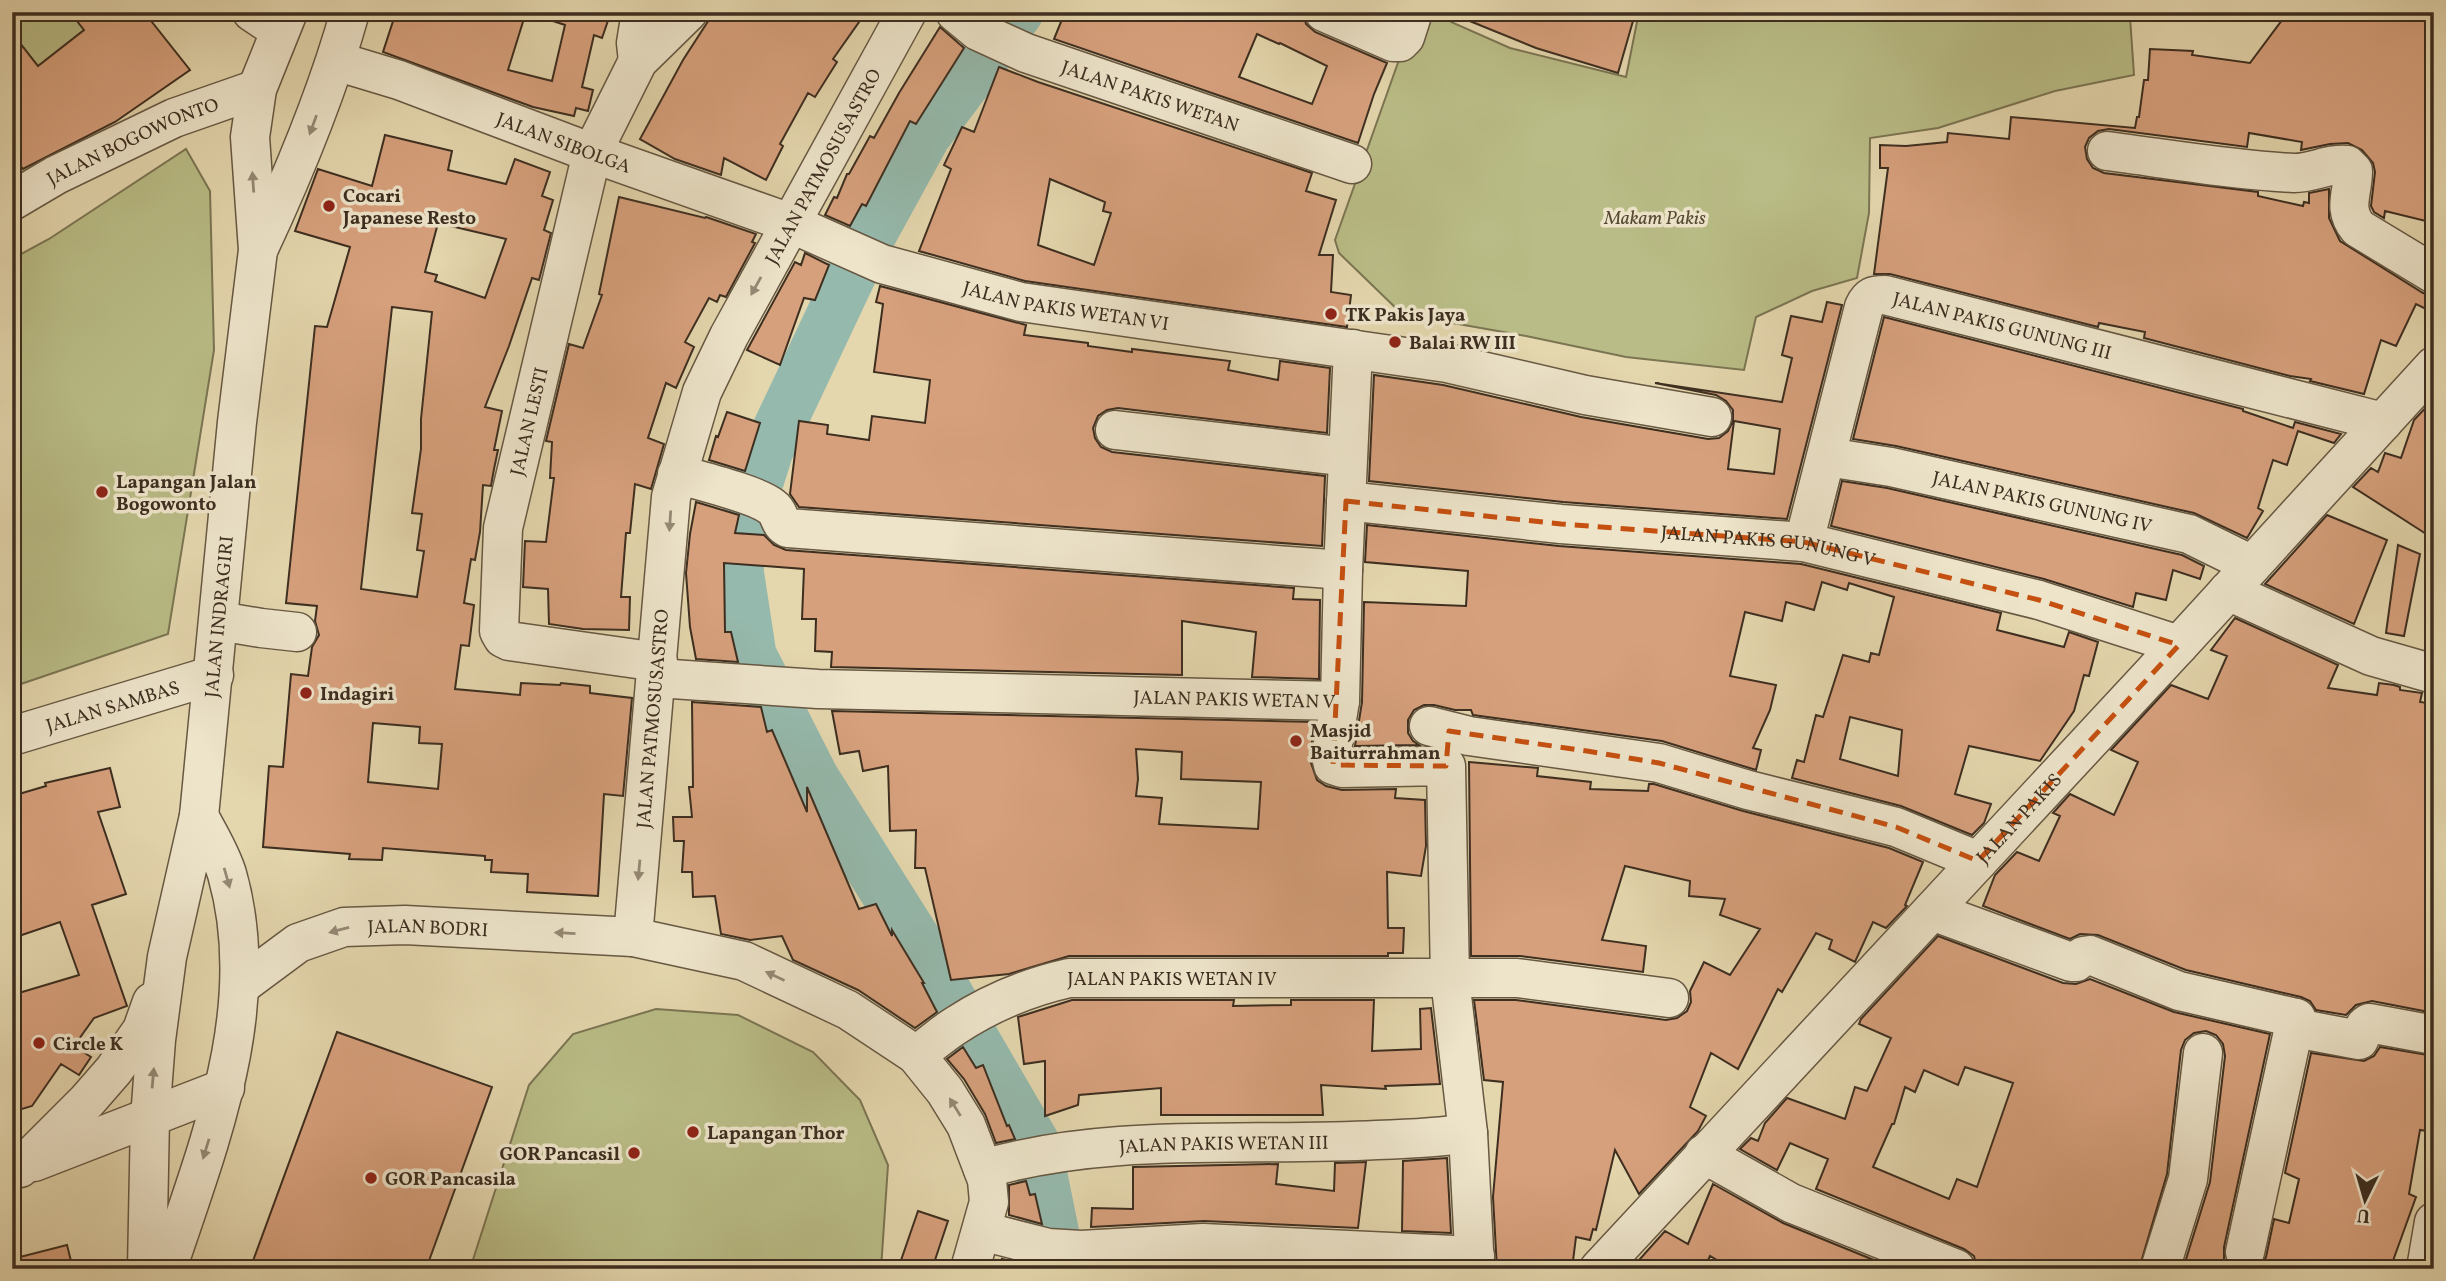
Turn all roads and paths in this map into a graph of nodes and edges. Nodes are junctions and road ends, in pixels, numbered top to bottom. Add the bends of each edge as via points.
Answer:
1 (350, 12) edge
2 (642, 12) edge
3 (688, 12) edge
4 (907, 12) edge
5 (1324, 12) edge
6 (1413, 12) edge
7 (273, 18) edge
8 (967, 22) edge
9 (336, 61) junction
10 (638, 61) junction
11 (257, 89) junction
12 (2107, 151) dead end
13 (592, 153) junction
14 (1352, 164) dead end
15 (12, 201) edge
16 (790, 223) junction
17 (258, 250) junction
18 (2434, 274) edge
19 (1353, 349) junction
20 (2434, 366) edge
21 (1712, 418) dead end
22 (2383, 422) junction
23 (1115, 429) dead end
24 (1348, 457) junction
25 (1827, 457) junction
26 (677, 474) junction
27 (1346, 501) junction
28 (1804, 542) junction
29 (1343, 570) junction
30 (2240, 578) junction
31 (219, 621) junction
32 (297, 632) dead end
33 (2179, 645) junction
34 (657, 670) junction
35 (2434, 674) edge
36 (214, 675) junction
37 (1339, 701) junction
38 (12, 737) edge
39 (1441, 741) junction
40 (200, 816) junction
41 (1978, 861) junction
42 (1932, 911) junction
43 (634, 937) junction
44 (167, 957) junction
45 (1450, 979) junction
46 (240, 986) junction
47 (1669, 998) dead end
48 (2296, 1018) junction
49 (2434, 1035) edge
50 (2203, 1053) dead end
51 (916, 1055) junction
52 (225, 1088) junction
53 (150, 1118) junction
54 (1468, 1133) junction
55 (1704, 1154) junction
56 (16, 1169) edge
57 (983, 1169) junction
58 (2434, 1222) edge
59 (982, 1230) junction
60 (2245, 1252) dead end
61 (1475, 1262) edge
62 (147, 1269) edge
63 (167, 1269) edge
64 (970, 1269) edge
65 (1599, 1269) edge
66 (1956, 1269) edge
67 (2160, 1269) edge
68 (2426, 1269) edge

1 - 9 street, JALAN INDRAGIRI
2 - 10 street, JALAN LESTI
3 - 10 street, JALAN LESTI
4 - 16 street, JALAN PATMOSUSASTRO
5 - 6 street via 1393,42 1405,37
7 - 11 street, JALAN INDRAGIRI
8 - 14 street, JALAN PAKIS WETAN via 1026,53
9 - 13 street, JALAN SIBOLGA
9 -> 17 street, JALAN INDRAGIRI via 304,148
10 - 13 street, JALAN LESTI
11 - 15 street, JALAN BOGOWONTO via 174,118
17 -> 11 street, JALAN INDRAGIRI via 250,137
12 - 18 street via 2298,173 2347,165 2353,171 2350,218 2358,228
13 - 16 street, JALAN SIBOLGA
13 - 34 street, JALAN LESTI via 503,528 499,631 509,641
16 - 19 street, JALAN PAKIS WETAN VI via 882,264 1021,302
16 -> 26 street, JALAN PATMOSUSASTRO via 702,392
17 - 31 street, JALAN INDRAGIRI
19 - 21 street, JALAN PAKIS WETAN VI via 1447,363
19 - 24 street
20 - 22 street, JALAN PAKIS
22 - 25 street, JALAN PAKIS GUNUNG III via 1874,295 1864,307
22 - 30 street, JALAN PAKIS
23 - 24 street
24 - 27 street
25 - 28 street, JALAN PAKIS GUNUNG III
25 - 30 street, JALAN PAKIS GUNUNG IV via 1891,467 2189,534
26 - 29 street via 759,500 776,510 783,527 788,528
26 -> 34 street, JALAN PATMOSUSASTRO via 671,497
27 - 28 street, JALAN PAKIS GUNUNG V via 1561,524
27 - 29 street
28 - 33 street, JALAN PAKIS GUNUNG V via 2039,600
29 - 37 street
30 - 33 street, JALAN PAKIS
30 - 35 street, JALAN PAKIS GUNUNG IV via 2371,656
31 - 32 street
31 - 36 street, JALAN INDRAGIRI
33 - 41 street, JALAN PAKIS
34 - 37 street, JALAN PAKIS WETAN V via 787,687
34 -> 43 street, JALAN PATMOSUSASTRO
36 - 38 street, JALAN SAMBAS
36 - 40 street, JALAN INDRAGIRI
37 - 39 street, JALAN PAKIS WETAN V via 1333,765 1342,768
39 - 41 street via 1659,763 1896,827
39 - 45 street
40 - 44 street, JALAN INDRAGIRI
40 -> 46 street via 226,871 239,927
41 - 42 street, JALAN PAKIS
42 - 48 street via 2071,962 2090,955 2179,991
42 - 55 street, JALAN PAKIS
43 -> 46 street, JALAN BODRI via 405,925 344,927 298,943
51 -> 43 street via 848,1010 744,961
53 -> 44 street, JALAN INDRAGIRI
44 - 56 street via 142,1030 114,1070
45 - 47 street, JALAN PAKIS WETAN IV via 1517,978
45 - 51 street, JALAN PAKIS WETAN IV via 1069,978 1034,986 995,1004
45 - 54 street
46 - 52 street
48 - 49 street via 2306,1030 2356,1040 2369,1023
48 - 60 street
50 - 67 street via 2188,1179
57 -> 51 street via 966,1125
52 - 53 street
52 -> 63 street
53 - 56 street
53 - 62 street, JALAN INDRAGIRI
54 - 57 street, JALAN PAKIS WETAN III via 1331,1143 1120,1144
54 - 61 street
55 - 65 street, JALAN PAKIS
55 - 66 street via 1791,1203
57 - 59 street via 989,1202
58 - 68 street
59 - 61 street via 1064,1249 1203,1243
59 - 64 street

